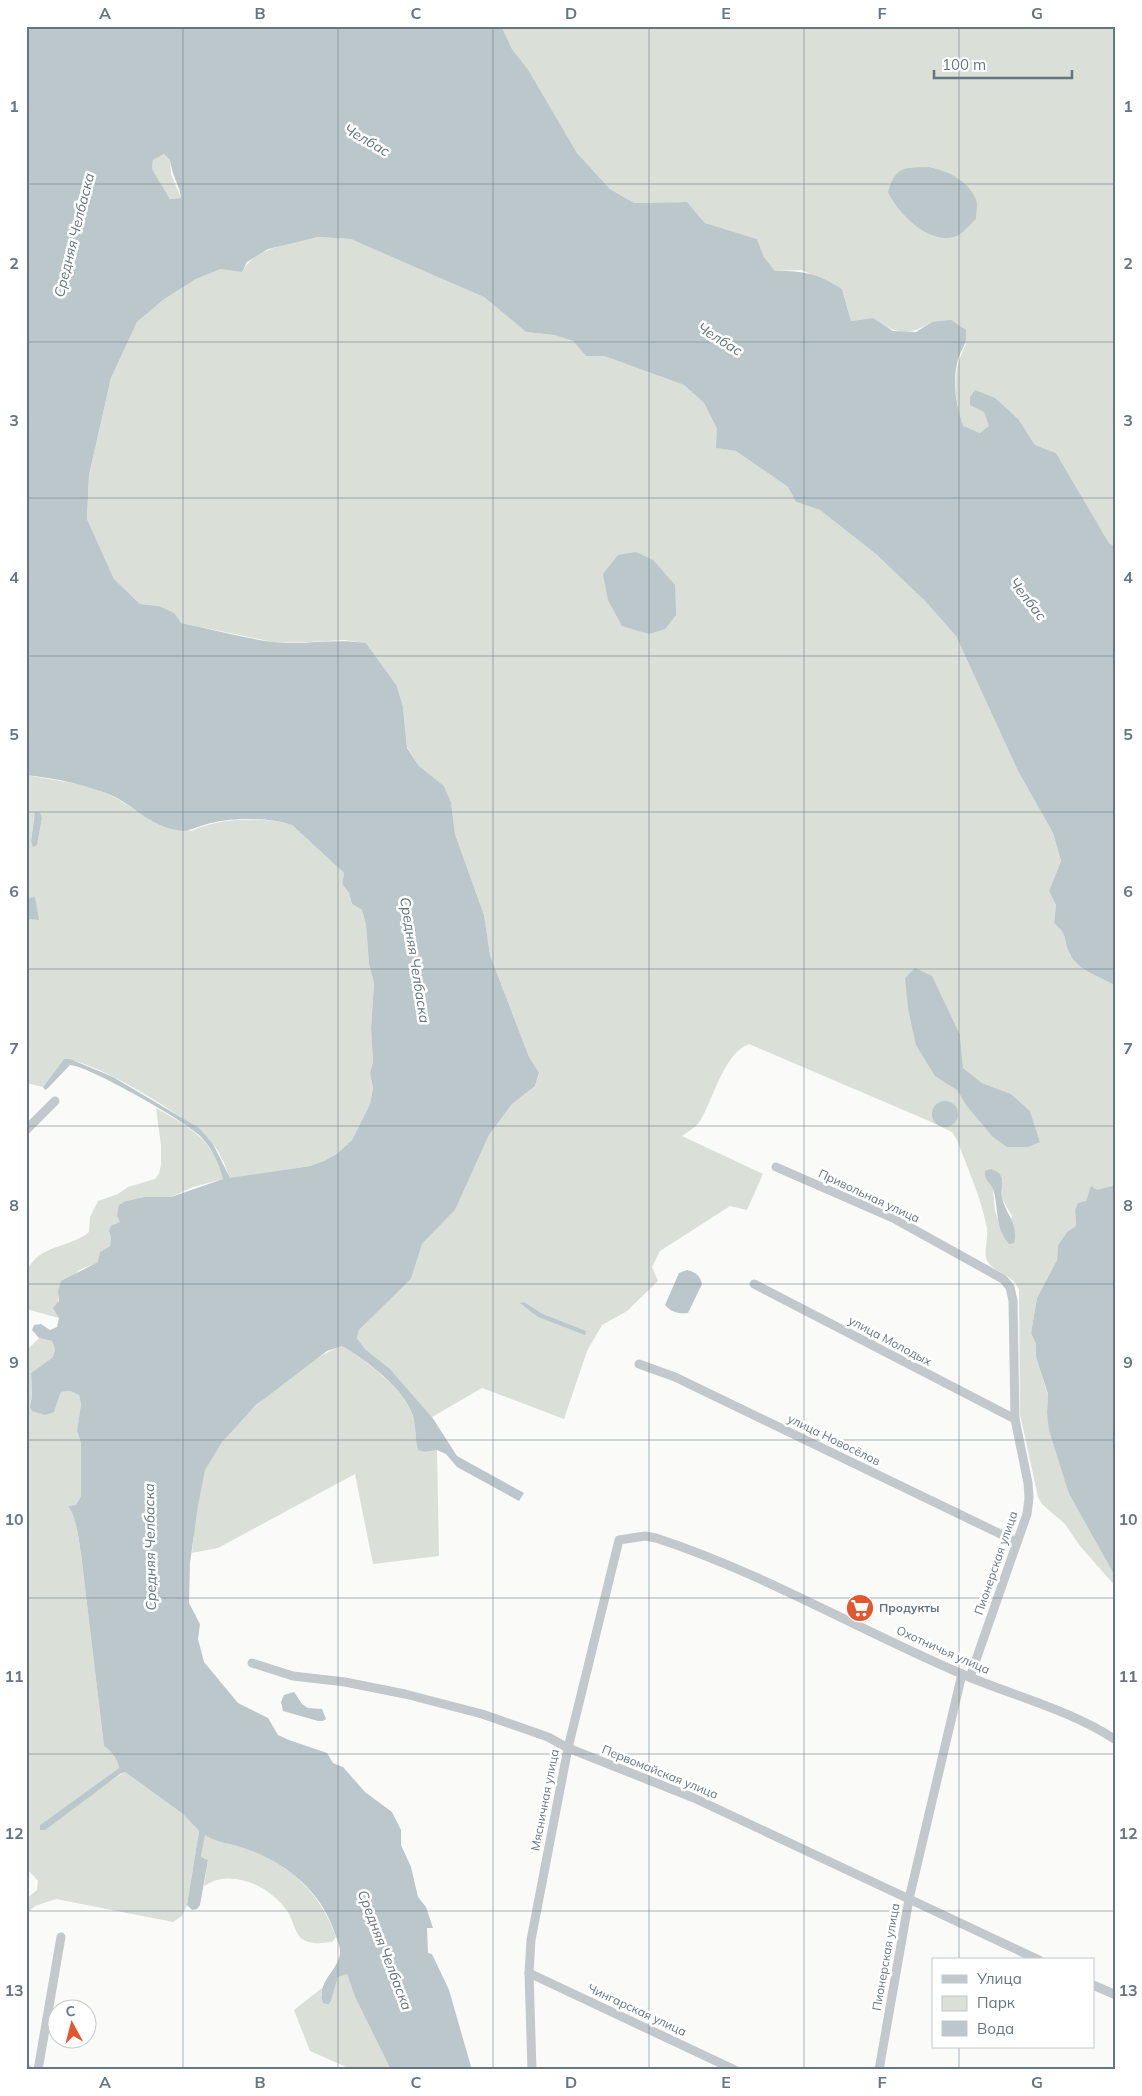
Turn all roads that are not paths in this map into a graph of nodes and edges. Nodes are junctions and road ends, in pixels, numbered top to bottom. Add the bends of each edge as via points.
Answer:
1 (55, 1100) dead end
2 (26, 1130) edge
3 (776, 1167) dead end
4 (1003, 1279) joint
5 (754, 1284) dead end
6 (639, 1364) dead end
7 (1014, 1420) junction
8 (620, 1540) joint
9 (1016, 1542) junction
10 (252, 1663) dead end
11 (966, 1676) junction
12 (1116, 1740) edge
13 (568, 1748) junction
14 (909, 1900) junction
15 (60, 1937) dead end
16 (1035, 1958) edge
17 (529, 1972) junction
18 (1094, 1985) edge
19 (1116, 1995) edge
20 (38, 2070) edge
21 (532, 2070) edge
22 (735, 2070) edge
23 (879, 2070) edge

1 - 2 street
3 - 4 street, Привольная улица via 895,1219
4 - 7 street, Пионерская улица via 1013,1294
5 - 7 street, улица Молодых
6 - 9 street, улица Новосёлов via 684,1382
7 - 9 street, Пионерская улица via 1030,1498
8 - 11 street, Охотничья улица via 645,1536 668,1542 762,1579
8 - 13 street, Мясничная улица
9 - 11 street, Пионерская улица
10 - 13 street, Первомайская улица via 293,1676 405,1694 482,1714 548,1737
11 - 12 street, Охотничья улица via 1077,1718
11 - 14 street, Пионерская улица
13 - 14 street, Первомайская улица via 694,1798
13 - 17 street, Мясничная улица via 531,1940
14 - 16 street, Первомайская улица
14 - 23 street, Пионерская улица
15 - 20 street
17 - 21 street, Мясничная улица
17 - 22 street, Чингарская улица
18 - 19 street

